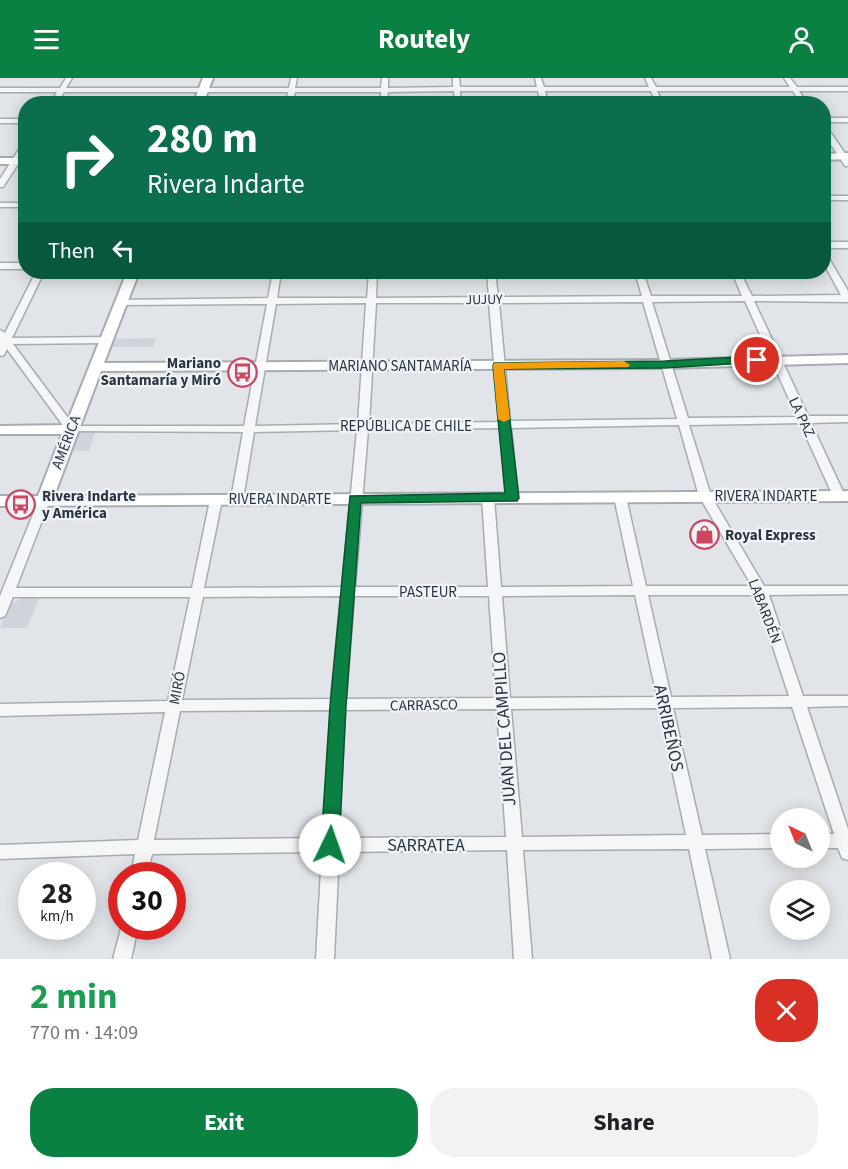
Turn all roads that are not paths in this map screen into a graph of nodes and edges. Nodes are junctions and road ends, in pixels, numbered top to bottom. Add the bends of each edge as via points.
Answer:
1 (69, 78) edge
2 (208, 78) edge
3 (294, 78) edge
4 (385, 78) edge
5 (456, 78) edge
6 (538, 78) edge
7 (648, 78) edge
8 (787, 78) edge
9 (653, 89) junction
10 (795, 89) junction
11 (848, 89) edge
12 (0, 90) edge
13 (61, 90) junction
14 (385, 90) junction
15 (457, 90) junction
16 (542, 90) junction
17 (203, 91) junction
18 (291, 91) junction
19 (58, 96) edge
20 (201, 96) edge
21 (290, 96) edge
22 (385, 96) edge
23 (457, 96) edge
24 (543, 96) edge
25 (656, 96) edge
26 (800, 96) edge
27 (831, 120) edge
28 (848, 120) edge
29 (0, 121) edge
30 (18, 121) edge
31 (831, 139) edge
32 (831, 158) edge
33 (846, 159) edge
34 (0, 161) edge
35 (18, 161) edge
36 (18, 165) edge
37 (0, 186) edge
38 (831, 198) edge
39 (848, 198) edge
40 (0, 205) edge
41 (18, 205) edge
42 (831, 245) edge
43 (848, 245) edge
44 (0, 266) edge
45 (18, 266) edge
46 (831, 268) edge
47 (36, 279) edge
48 (130, 279) edge
49 (276, 279) edge
50 (373, 279) edge
51 (492, 279) edge
52 (641, 279) edge
53 (739, 279) edge
54 (848, 298) edge
55 (494, 299) junction
56 (647, 299) junction
57 (748, 299) junction
58 (271, 300) junction
59 (372, 301) junction
60 (121, 302) junction
61 (2, 338) edge
62 (106, 340) junction
63 (0, 353) edge
64 (776, 359) junction
65 (848, 359) edge
66 (665, 364) junction
67 (498, 366) junction
68 (95, 367) junction
69 (259, 367) junction
70 (366, 367) junction
71 (848, 419) edge
72 (803, 420) junction
73 (682, 423) junction
74 (505, 425) junction
75 (363, 426) junction
76 (71, 429) junction
77 (249, 429) junction
78 (0, 430) edge
79 (705, 496) junction
80 (843, 496) edge
81 (620, 497) junction
82 (488, 498) junction
83 (512, 498) junction
84 (237, 499) junction
85 (355, 499) junction
86 (44, 500) junction
87 (216, 500) junction
88 (0, 501) edge
89 (848, 590) edge
90 (494, 591) junction
91 (639, 591) junction
92 (761, 591) junction
93 (8, 592) junction
94 (349, 592) junction
95 (195, 593) junction
96 (0, 613) edge
97 (848, 701) edge
98 (664, 702) junction
99 (798, 702) junction
100 (502, 704) junction
101 (173, 706) junction
102 (338, 706) junction
103 (0, 710) edge
104 (770, 841) edge
105 (694, 842) junction
106 (830, 843) edge
107 (513, 844) junction
108 (330, 845) junction
109 (847, 845) edge
110 (145, 847) junction
111 (0, 852) edge
112 (142, 862) edge
113 (126, 940) edge
114 (122, 959) edge
115 (325, 959) edge
116 (523, 959) edge
117 (721, 959) edge

1 - 13 street
2 - 17 street
3 - 18 street
4 - 14 street
5 - 15 street
6 - 16 street
7 - 9 street
8 - 10 street
9 - 10 street
9 - 16 street
9 - 25 street
10 - 11 street
10 - 26 street
12 - 13 street
13 - 17 street via 129,94
13 - 19 street
14 - 15 street
14 - 18 street
14 - 22 street
15 - 16 street
15 - 23 street
16 - 24 street
17 - 18 street
17 - 20 street
18 - 21 street
27 - 28 street
29 - 30 street
31 - 33 street
32 - 33 street
34 - 35 street
36 - 37 street
38 - 39 street
40 - 41 street
42 - 43 street
44 - 45 street
46 - 54 street
47 - 61 street
48 - 60 street, AMÉRICA
49 - 58 street
50 - 59 street
51 - 55 street
52 - 56 street, LABARDÉN
53 - 57 street, LA PAZ
54 - 57 street, JUJUY
55 - 56 street, JUJUY
55 - 59 street, JUJUY
55 - 67 street
56 - 57 street, JUJUY
56 - 66 street, LABARDÉN
57 - 64 street, LA PAZ
58 - 59 street, JUJUY
58 - 60 street, JUJUY
58 - 69 street
59 - 70 street
60 - 62 street, AMÉRICA
61 - 62 street
61 - 63 street
61 - 76 street
62 - 68 street, AMÉRICA
64 - 65 street, MARIANO SANTAMARÍA
64 - 66 street, MARIANO SANTAMARÍA
64 - 72 street, LA PAZ
66 - 67 street, MARIANO SANTAMARÍA
66 - 73 street, LABARDÉN
67 - 70 street, MARIANO SANTAMARÍA
67 - 74 street
68 - 69 street, MARIANO SANTAMARÍA
68 - 76 street, AMÉRICA
69 - 70 street, MARIANO SANTAMARÍA
69 - 77 street
70 - 75 street
71 - 72 street, REPÚBLICA DE CHILE
72 - 73 street, REPÚBLICA DE CHILE
72 - 80 street, LA PAZ
73 - 74 street, REPÚBLICA DE CHILE
73 - 79 street, LABARDÉN
74 - 75 street, REPÚBLICA DE CHILE
74 - 83 street
75 - 77 street, REPÚBLICA DE CHILE
75 - 85 street
76 - 77 street, REPÚBLICA DE CHILE
76 - 78 street, REPÚBLICA DE CHILE
76 - 86 street, AMÉRICA
77 - 84 street
79 - 80 street, RIVERA INDARTE
79 - 81 street, RIVERA INDARTE
79 - 92 street, LABARDÉN
81 - 83 street, RIVERA INDARTE
81 - 91 street, ARRIBEÑOS
82 - 83 street, RIVERA INDARTE
82 - 85 street, RIVERA INDARTE
82 - 90 street, JUAN DEL CAMPILLO
84 - 85 street, RIVERA INDARTE
84 - 87 street, RIVERA INDARTE
85 - 94 street
86 - 87 street, RIVERA INDARTE
86 - 88 street, RIVERA INDARTE
86 - 93 street, AMÉRICA
87 - 95 street, MIRÓ
89 - 92 street, PASTEUR
90 - 91 street, PASTEUR
90 - 94 street, PASTEUR
90 - 100 street, JUAN DEL CAMPILLO
91 - 92 street, PASTEUR
91 - 98 street, ARRIBEÑOS
92 - 99 street, LABARDÉN
93 - 95 street, PASTEUR
93 - 96 street, AMÉRICA
94 - 95 street, PASTEUR
94 - 102 street
95 - 101 street, MIRÓ
97 - 99 street, CARRASCO
98 - 99 street, CARRASCO
98 - 100 street, CARRASCO
98 - 105 street, ARRIBEÑOS
99 - 109 street, LABARDÉN
100 - 102 street, CARRASCO
100 - 107 street, JUAN DEL CAMPILLO
101 - 102 street, CARRASCO
101 - 103 street, CARRASCO
101 - 110 street, MIRÓ
102 - 108 street
104 - 105 street, SARRATEA
105 - 107 street, SARRATEA
105 - 117 street, ARRIBEÑOS
106 - 109 street
107 - 108 street, SARRATEA
107 - 116 street, JUAN DEL CAMPILLO
108 - 110 street, SARRATEA
108 - 115 street
110 - 111 street, SARRATEA
110 - 112 street, MIRÓ
113 - 114 street

